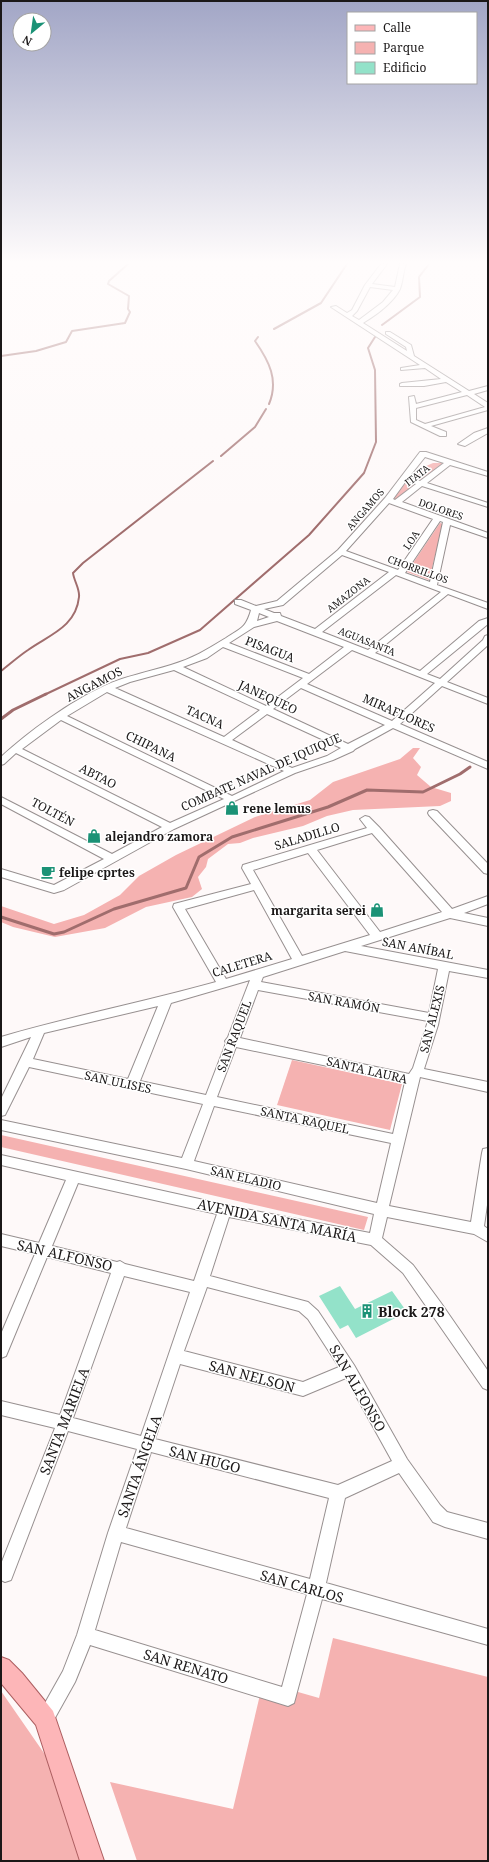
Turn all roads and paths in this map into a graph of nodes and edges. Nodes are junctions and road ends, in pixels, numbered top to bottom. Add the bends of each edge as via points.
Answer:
1 (402, 351) edge
2 (409, 351) edge
3 (410, 356) junction
4 (426, 366) junction
5 (403, 369) dead end
6 (447, 380) junction
7 (402, 385) dead end
8 (472, 387) dead end
9 (486, 391) edge
10 (468, 394) junction
11 (412, 397) dead end
12 (413, 407) junction
13 (488, 407) edge
14 (425, 426) junction
15 (488, 430) edge
16 (444, 434) dead end
17 (462, 444) dead end
18 (449, 462) junction
19 (488, 474) edge
20 (405, 478) junction
21 (422, 483) junction
22 (388, 500) junction
23 (396, 503) junction
24 (488, 505) edge
25 (438, 518) junction
26 (447, 521) junction
27 (488, 536) edge
28 (341, 552) junction
29 (397, 573) junction
30 (433, 586) junction
31 (447, 591) junction
32 (238, 602) dead end
33 (280, 603) junction
34 (488, 606) edge
35 (256, 609) junction
36 (277, 618) junction
37 (488, 621) edge
38 (251, 625) junction
39 (316, 633) junction
40 (488, 638) edge
41 (223, 644) junction
42 (350, 647) junction
43 (369, 654) junction
44 (175, 667) junction
45 (420, 675) junction
46 (309, 677) junction
47 (441, 683) junction
48 (300, 684) junction
49 (107, 688) junction
50 (488, 701) edge
51 (267, 709) junction
52 (60, 716) junction
53 (394, 724) junction
54 (226, 740) junction
55 (15, 748) junction
56 (350, 748) junction
57 (1, 762) edge
58 (488, 766) edge
59 (292, 771) junction
60 (231, 799) junction
61 (1, 800) edge
62 (433, 813) dead end
63 (365, 819) dead end
64 (170, 827) junction
65 (375, 829) junction
66 (310, 849) junction
67 (113, 859) junction
68 (484, 860) edge
69 (488, 870) edge
70 (1, 873) edge
71 (257, 886) junction
72 (488, 900) edge
73 (450, 914) junction
74 (488, 922) edge
75 (377, 936) junction
76 (343, 946) junction
77 (298, 960) junction
78 (444, 966) junction
79 (258, 974) junction
80 (488, 974) edge
81 (223, 984) junction
82 (253, 985) junction
83 (166, 1000) junction
84 (434, 1018) junction
85 (40, 1030) junction
86 (231, 1041) junction
87 (1, 1042) edge
88 (26, 1062) junction
89 (415, 1076) junction
90 (132, 1085) junction
91 (488, 1087) edge
92 (210, 1099) junction
93 (1, 1111) edge
94 (1, 1125) edge
95 (399, 1140) junction
96 (488, 1156) edge
97 (1, 1160) edge
98 (186, 1164) junction
99 (74, 1177) junction
100 (225, 1210) junction
101 (382, 1210) junction
102 (477, 1229) junction
103 (488, 1236) edge
104 (1, 1240) edge
105 (375, 1240) junction
106 (43, 1250) junction
107 (120, 1267) junction
108 (201, 1284) junction
109 (6, 1323) edge
110 (1, 1351) edge
111 (177, 1356) junction
112 (349, 1370) junction
113 (488, 1383) edge
114 (1, 1408) edge
115 (64, 1423) junction
116 (147, 1444) junction
117 (402, 1464) junction
118 (338, 1493) junction
119 (488, 1531) edge
120 (116, 1533) junction
121 (5, 1574) dead end
122 (316, 1590) junction
123 (85, 1635) junction
124 (488, 1637) edge
125 (1, 1668) edge
126 (45, 1719) junction
127 (92, 1861) edge

1 - 3 street
2 - 3 street
3 - 4 street
4 - 5 street
4 - 6 street
6 - 7 street
6 - 10 street
8 - 9 street
9 - 10 street
10 - 12 street
10 - 13 street
11 - 12 street
12 - 14 street via 413,421
13 - 14 street
14 - 16 street
15 - 17 street
18 - 19 street
18 - 20 street, ANGAMOS via 423,454
18 - 21 street, ITATA
20 - 21 street
20 - 22 street, ANGAMOS
21 - 23 street, ITATA
21 - 24 street
22 - 23 street, DOLORES
22 - 28 street, ANGAMOS
23 - 25 street, DOLORES
25 - 26 street, DOLORES
25 - 29 street, LOA
26 - 27 street, DOLORES
26 - 30 street
28 - 29 street, CHORRILLOS
28 - 33 street, ANGAMOS
29 - 30 street, CHORRILLOS
29 - 39 street, AMAZONA
30 - 31 street, CHORRILLOS
31 - 34 street, CHORRILLOS
31 - 43 street
32 - 35 street, AGUASANTA
33 - 35 street, ANGAMOS
33 - 36 street
35 - 36 street, AGUASANTA
35 - 38 street
36 - 38 street, ANGAMOS
36 - 39 street, AGUASANTA
37 - 45 street via 482,623
38 - 41 street, ANGAMOS
39 - 42 street, AGUASANTA
40 - 47 street, COMBATE NAVAL DE IQUIQUE
41 - 44 street, ANGAMOS via 204,656
41 - 46 street, PISAGUA
42 - 43 street, AGUASANTA
42 - 46 street
43 - 45 street, AGUASANTA
44 - 49 street, ANGAMOS
44 - 51 street, JANEQUEO
45 - 47 street, AGUASANTA
46 - 48 street
47 - 50 street, AGUASANTA
47 - 53 street, COMBATE NAVAL DE IQUIQUE
48 - 51 street
48 - 53 street, MIRAFLORES
49 - 52 street, ANGAMOS
49 - 54 street, TACNA
51 - 54 street
51 - 56 street, JANEQUEO
52 - 55 street, ANGAMOS
52 - 60 street, CHIPANA
53 - 56 street, COMBATE NAVAL DE IQUIQUE
53 - 58 street, MIRAFLORES
54 - 59 street, TACNA
55 - 57 street, ANGAMOS
55 - 64 street, ABTAO
56 - 59 street, COMBATE NAVAL DE IQUIQUE
59 - 60 street, COMBATE NAVAL DE IQUIQUE
60 - 64 street, COMBATE NAVAL DE IQUIQUE
61 - 67 street, TOLTÉN
62 - 68 street
63 - 65 street
64 - 67 street, COMBATE NAVAL DE IQUIQUE
65 - 66 street, SALADILLO
65 - 73 street
66 - 71 street, SALADILLO via 247,868
66 - 75 street
67 - 70 street, COMBATE NAVAL DE IQUIQUE via 54,889
68 - 69 street
71 - 77 street
71 - 81 street via 178,907
72 - 73 street, CALETERA
73 - 74 street
73 - 75 street, CALETERA
75 - 76 street, CALETERA
76 - 77 street, CALETERA
76 - 78 street, SAN ANÍBAL
77 - 79 street, CALETERA
78 - 80 street, SAN ANÍBAL
78 - 84 street, SAN ALEXIS
79 - 81 street, CALETERA
79 - 82 street, SAN RAQUEL
81 - 83 street, CALETERA
82 - 84 street, SAN RAMÓN
82 - 86 street, SAN RAQUEL
83 - 85 street, CALETERA
83 - 90 street
84 - 89 street, SAN ALEXIS
85 - 87 street, CALETERA
85 - 88 street
86 - 89 street, SANTA LAURA
86 - 92 street, SAN RAQUEL
88 - 90 street, SAN ULISES
88 - 93 street
89 - 91 street
89 - 95 street, SANTA LAURA
90 - 92 street, SAN ULISES
92 - 95 street, SANTA RAQUEL
92 - 98 street, SAN RAQUEL
94 - 98 street, SAN ELADIO
95 - 101 street, SANTA LAURA
96 - 102 street
97 - 99 street, AVENIDA SANTA MARÍA
98 - 101 street, SAN ELADIO
99 - 100 street, AVENIDA SANTA MARÍA
99 - 106 street
100 - 105 street, AVENIDA SANTA MARÍA
100 - 108 street, SANTA ÁNGELA
101 - 102 street, SAN ELADIO
101 - 105 street, SANTA LAURA
102 - 103 street, SAN ELADIO
104 - 106 street, SAN ALFONSO
105 - 113 street, AVENIDA SANTA MARÍA via 408,1269
106 - 107 street, SAN ALFONSO
106 - 109 street
107 - 108 street, SAN ALFONSO
107 - 115 street, SANTA MARIELA
108 - 111 street, SANTA ÁNGELA
108 - 112 street, SAN ALFONSO via 303,1306 313,1314
109 - 110 street
111 - 112 street, SAN NELSON via 303,1389
111 - 116 street, SANTA ÁNGELA
112 - 117 street, SAN ALFONSO
114 - 115 street, SAN HUGO
115 - 116 street, SAN HUGO
115 - 121 street, SANTA MARIELA
116 - 118 street, SAN HUGO
116 - 120 street, SANTA ÁNGELA
117 - 118 street
117 - 119 street, SAN ALFONSO via 439,1516
118 - 122 street
120 - 122 street, SAN CARLOS
120 - 123 street, SANTA ÁNGELA
122 - 123 street, SAN RENATO via 288,1697
122 - 124 street, SAN CARLOS
123 - 126 street, SANTA ÁNGELA via 69,1676
125 - 126 main road
126 - 127 main road

